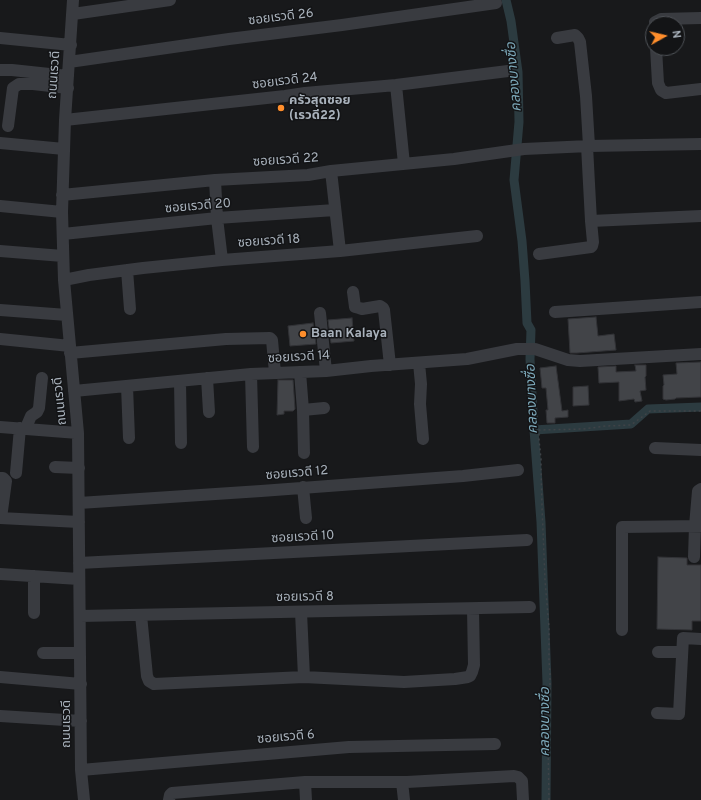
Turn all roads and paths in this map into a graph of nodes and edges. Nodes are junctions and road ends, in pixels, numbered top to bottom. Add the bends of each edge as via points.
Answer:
1 (73, 0) edge
2 (170, 0) edge
3 (496, 3) dead end
4 (73, 14) junction
5 (685, 18) edge
6 (701, 18) edge
7 (0, 38) edge
8 (557, 38) dead end
9 (71, 45) junction
10 (656, 56) edge
11 (70, 62) junction
12 (0, 70) edge
13 (508, 71) dead end
14 (68, 82) junction
15 (396, 85) junction
16 (701, 89) edge
17 (65, 120) junction
18 (8, 126) dead end
19 (0, 143) edge
20 (701, 144) edge
21 (588, 146) junction
22 (64, 149) junction
23 (404, 164) junction
24 (331, 171) junction
25 (215, 180) junction
26 (62, 195) junction
27 (0, 206) edge
28 (336, 210) junction
29 (62, 212) junction
30 (701, 216) edge
31 (218, 218) junction
32 (591, 221) junction
33 (63, 234) junction
34 (477, 236) dead end
35 (0, 251) edge
36 (340, 251) junction
37 (539, 254) dead end
38 (63, 256) junction
39 (222, 260) junction
40 (127, 270) junction
41 (64, 280) junction
42 (353, 292) dead end
43 (701, 302) edge
44 (130, 309) dead end
45 (0, 310) edge
46 (555, 312) dead end
47 (320, 313) dead end
48 (67, 315) junction
49 (0, 340) edge
50 (70, 350) junction
51 (701, 354) edge
52 (419, 363) junction
53 (390, 365) junction
54 (326, 371) junction
55 (300, 372) junction
56 (275, 373) junction
57 (251, 374) junction
58 (42, 378) dead end
59 (207, 378) junction
60 (180, 381) junction
61 (127, 386) junction
62 (74, 391) junction
63 (324, 408) dead end
64 (303, 410) junction
65 (701, 411) edge
66 (209, 412) dead end
67 (0, 427) edge
68 (23, 428) junction
69 (78, 433) junction
70 (129, 438) dead end
71 (423, 439) dead end
72 (181, 444) dead end
73 (253, 447) dead end
74 (655, 448) dead end
75 (701, 450) edge
76 (304, 453) dead end
77 (55, 467) dead end
78 (79, 468) junction
79 (518, 470) dead end
80 (16, 473) dead end
81 (0, 478) edge
82 (303, 487) junction
83 (701, 489) edge
84 (79, 503) junction
85 (699, 508) edge
86 (0, 518) edge
87 (306, 518) dead end
88 (79, 522) junction
89 (698, 526) edge
90 (527, 540) dead end
91 (694, 557) dead end
92 (79, 563) junction
93 (0, 574) edge
94 (34, 576) junction
95 (80, 579) junction
96 (530, 607) dead end
97 (473, 609) junction
98 (300, 612) junction
99 (34, 613) dead end
100 (141, 615) junction
101 (80, 616) junction
102 (622, 630) dead end
103 (701, 639) edge
104 (658, 652) dead end
105 (682, 652) junction
106 (43, 653) dead end
107 (80, 653) junction
108 (0, 677) edge
109 (304, 677) junction
110 (81, 684) junction
111 (657, 713) dead end
112 (0, 716) edge
113 (81, 721) junction
114 (495, 744) dead end
115 (81, 770) junction
116 (305, 782) junction
117 (402, 782) junction
118 (220, 794) edge
119 (193, 795) edge
120 (84, 800) edge
121 (169, 800) edge
122 (306, 800) edge
123 (404, 800) edge
124 (523, 800) edge
125 (549, 800) edge

1 - 4 street, ถนนเรวดี
2 - 4 street
3 - 11 street, ซอยเรวดี 26
4 - 9 street, ถนนเรวดี
5 - 6 street
7 - 9 street
8 - 21 street via 575,35 580,42
9 - 11 street, ถนนเรวดี
10 - 16 street via 658,83 661,90 666,93
11 - 14 street, ถนนเรวดี
12 - 14 street via 12,70
13 - 15 street, ซอยเรวดี 24
14 - 17 street, ถนนเรวดี
14 - 18 street via 19,84 13,88
15 - 17 street, ซอยเรวดี 24
15 - 23 street
17 - 22 street, ถนนเรวดี
19 - 22 street
20 - 21 street, ซอยเรวดี 22
21 - 23 street, ซอยเรวดี 22 via 524,149
21 - 32 street
22 - 26 street, ถนนเรวดี
23 - 24 street, ซอยเรวดี 22
24 - 25 street, ซอยเรวดี 22 via 308,175
24 - 28 street
25 - 26 street, ซอยเรวดี 22
25 - 31 street
26 - 29 street, ถนนเรวดี
27 - 29 street
28 - 31 street, ซอยเรวดี 20
28 - 36 street
29 - 33 street, ถนนเรวดี
30 - 32 street
31 - 33 street, ซอยเรวดี 20
31 - 39 street
32 - 37 street via 591,247
33 - 38 street, ถนนเรวดี
34 - 36 street, ซอยเรวดี 18
35 - 38 street
36 - 39 street, ซอยเรวดี 18
38 - 41 street, ถนนเรวดี
39 - 40 street, ซอยเรวดี 18
40 - 41 street, ซอยเรวดี 18
40 - 44 street
41 - 48 street, ถนนเรวดี
42 - 53 street via 356,307 383,308
43 - 46 street
45 - 48 street
47 - 54 street
48 - 50 street, ถนนเรวดี
49 - 50 street
50 - 56 street via 270,338
50 - 62 street, ถนนเรวดี
51 - 52 street, ซอยเรวดี 14 via 580,361 530,349 517,349 468,359
52 - 53 street, ซอยเรวดี 14
52 - 71 street
53 - 54 street, ซอยเรวดี 14
54 - 55 street, ซอยเรวดี 14
55 - 56 street, ซอยเรวดี 14
55 - 64 street
56 - 57 street, ซอยเรวดี 14
57 - 59 street, ซอยเรวดี 14
57 - 73 street
58 - 68 street via 39,408
59 - 60 street, ซอยเรวดี 14
59 - 66 street
60 - 61 street, ซอยเรวดี 14
60 - 72 street
61 - 62 street, ซอยเรวดี 14
61 - 70 street
62 - 69 street, ถนนเรวดี
63 - 64 street
64 - 76 street
65 - 125 path via 650,411 632,425 539,430 549,628
67 - 68 street
68 - 69 street
68 - 80 street
69 - 78 street, ถนนเรวดี
74 - 75 street
77 - 78 street
78 - 84 street, ถนนเรวดี
79 - 82 street, ซอยเรวดี 12
81 - 86 street via 6,481
82 - 84 street, ซอยเรวดี 12
82 - 87 street
83 - 85 street via 698,491
84 - 88 street, ถนนเรวดี
85 - 89 street
86 - 88 street
88 - 92 street, ถนนเรวดี
89 - 91 street
89 - 102 street via 622,527
90 - 92 street, ซอยเรวดี 10
92 - 95 street, ถนนเรวดี
93 - 94 street
94 - 95 street
94 - 99 street
95 - 101 street, ถนนเรวดี
96 - 97 street, ซอยเรวดี 8
97 - 98 street, ซอยเรวดี 8
97 - 109 street via 474,665 468,677 404,682
98 - 100 street, ซอยเรวดี 8
98 - 109 street
100 - 101 street, ซอยเรวดี 8
100 - 109 street via 147,676 154,684
101 - 107 street, ถนนเรวดี
103 - 105 street via 683,638
104 - 105 street
105 - 111 street via 679,714
106 - 107 street
107 - 110 street, ถนนเรวดี
108 - 110 street
110 - 113 street, ถนนเรวดี
112 - 113 street
113 - 115 street, ถนนเรวดี
114 - 115 street, ซอยเรวดี 6 via 348,747
115 - 120 street, ถนนเรวดี
116 - 117 street
116 - 118 street
116 - 122 street
117 - 123 street
117 - 124 street via 518,777 522,780
118 - 119 street
119 - 121 street via 172,793

